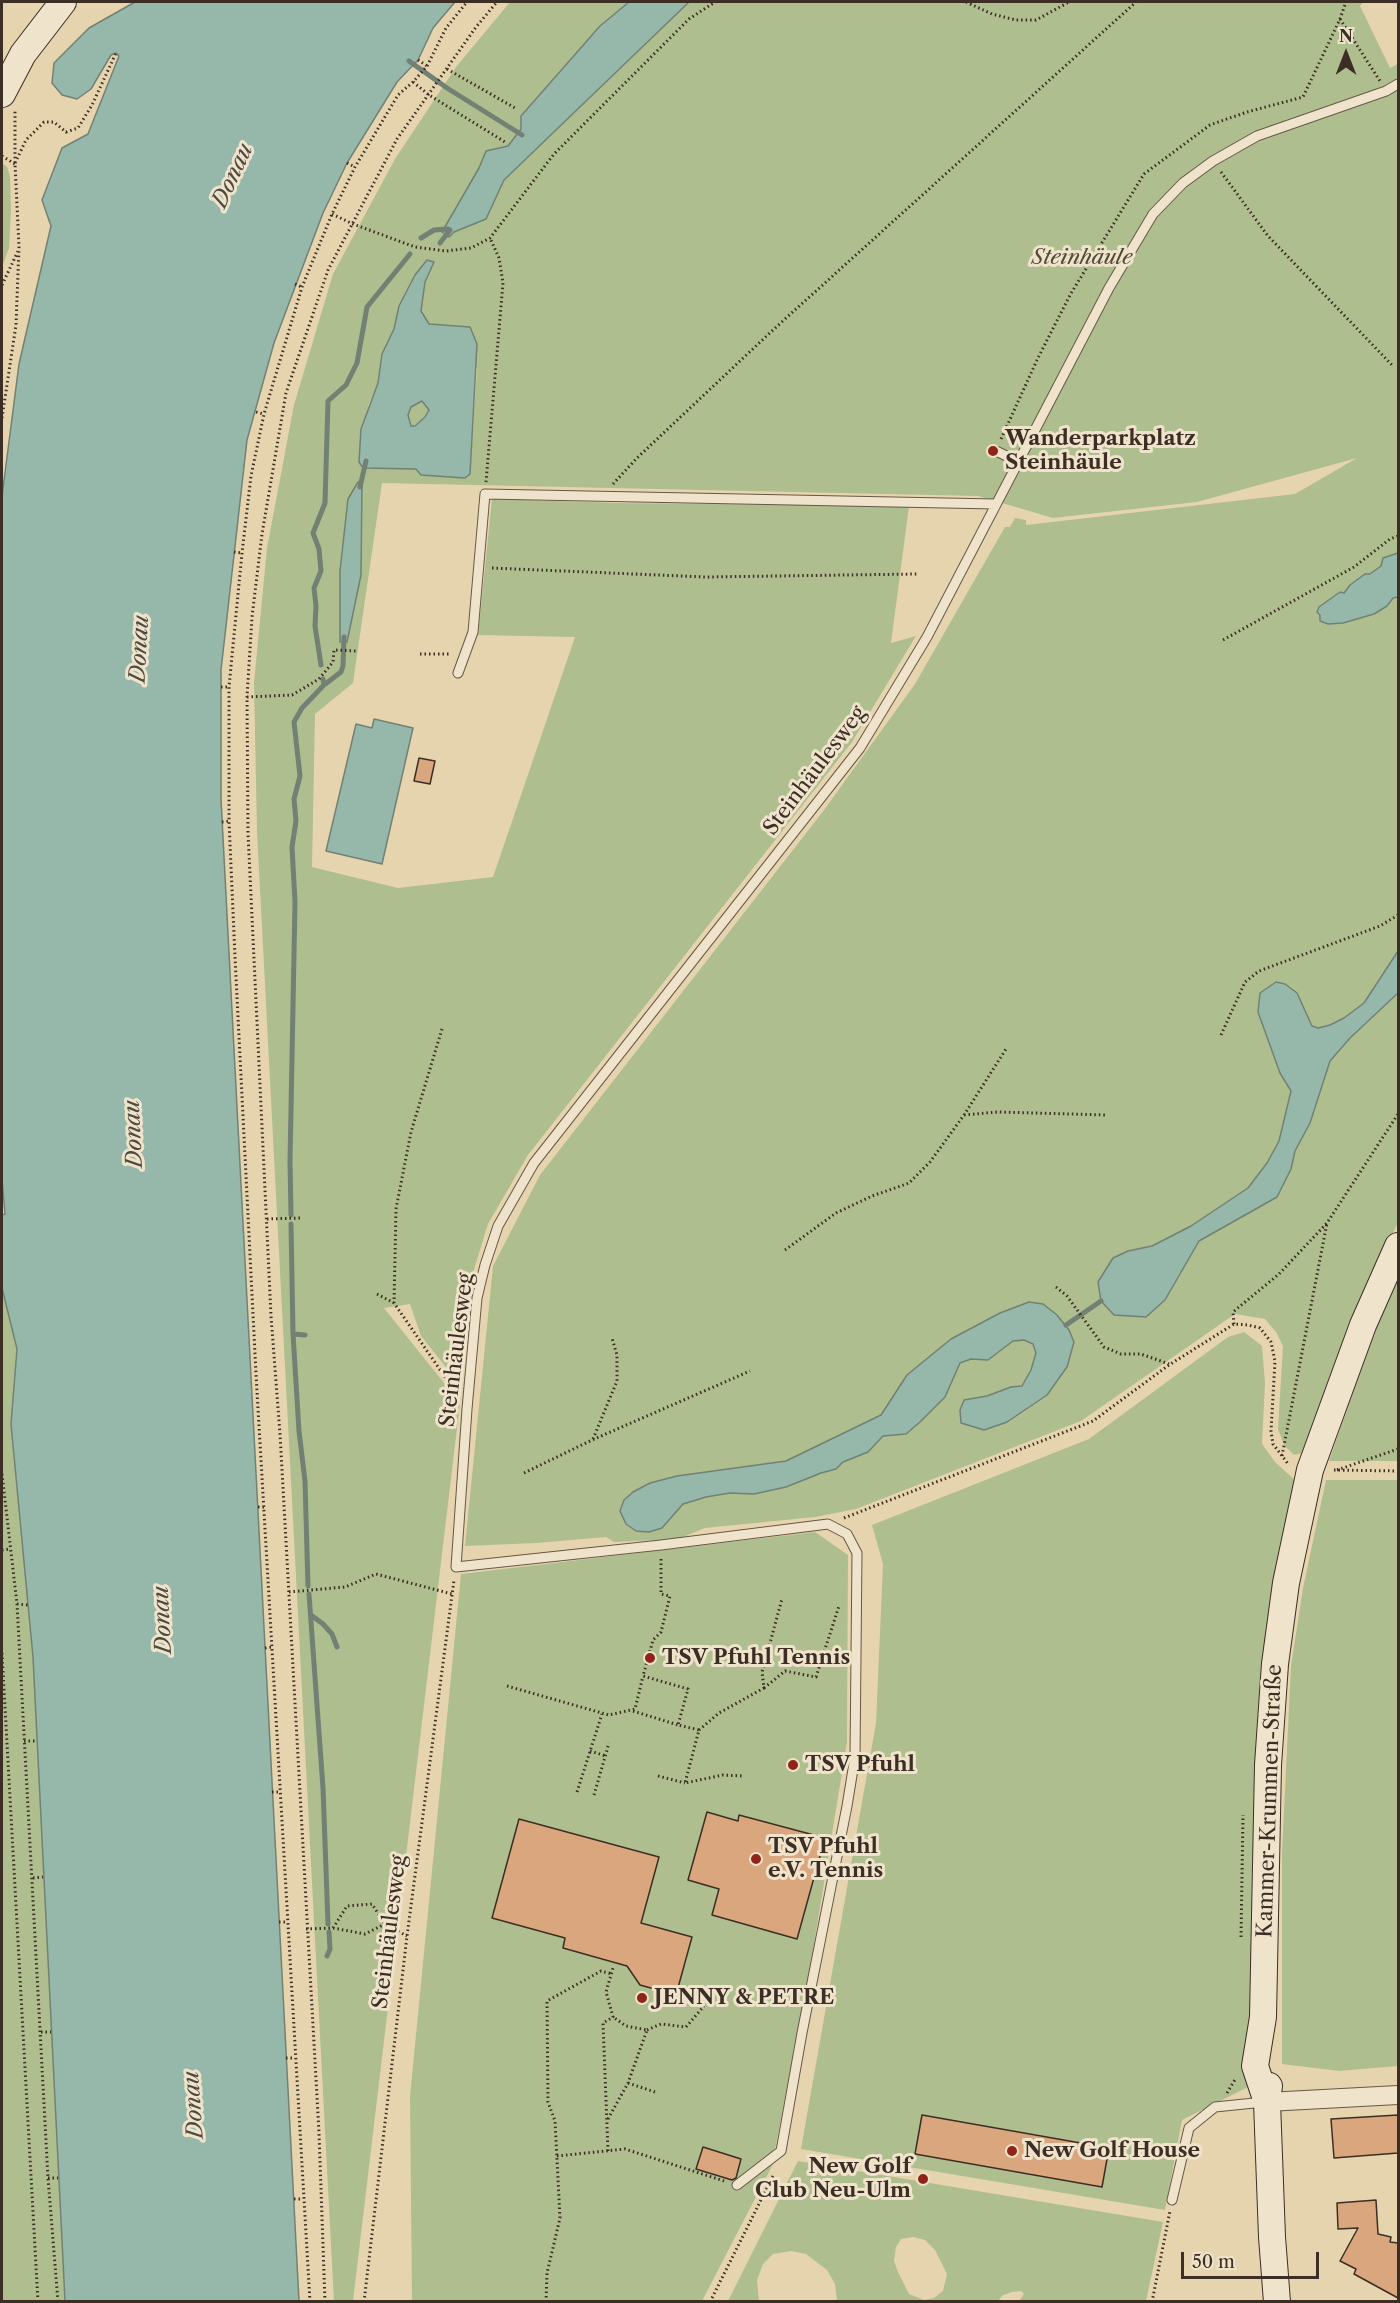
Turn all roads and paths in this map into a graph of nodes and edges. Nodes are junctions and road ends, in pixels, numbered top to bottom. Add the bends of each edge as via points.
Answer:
1 (63, 2) edge
2 (466, 2) edge
3 (497, 2) edge
4 (715, 2) edge
5 (966, 2) edge
6 (1069, 2) edge
7 (1136, 2) edge
8 (1340, 19) dead end
9 (116, 53) dead end
10 (418, 60) dead end
11 (427, 66) junction
12 (447, 69) junction
13 (413, 82) junction
14 (1398, 84) edge
15 (1386, 91) junction
16 (2, 92) edge
17 (429, 95) junction
18 (515, 108) dead end
19 (505, 142) dead end
20 (2, 156) edge
21 (1213, 161) junction
22 (347, 163) dead end
23 (15, 164) junction
24 (355, 167) junction
25 (333, 214) junction
26 (353, 224) junction
27 (490, 238) junction
28 (19, 247) junction
29 (296, 284) dead end
30 (2, 285) edge
31 (302, 287) junction
32 (1392, 366) dead end
33 (256, 412) dead end
34 (264, 414) junction
35 (2, 418) edge
36 (996, 451) dead end
37 (1017, 461) junction
38 (485, 494) junction
39 (602, 496) junction
40 (996, 504) junction
41 (1398, 536) edge
42 (234, 552) dead end
43 (242, 553) junction
44 (479, 567) junction
45 (918, 574) dead end
46 (1223, 639) dead end
47 (356, 651) dead end
48 (420, 654) dead end
49 (464, 654) junction
50 (458, 673) dead end
51 (221, 687) dead end
52 (230, 687) junction
53 (247, 697) junction
54 (229, 821) junction
55 (222, 822) dead end
56 (1398, 915) edge
57 (235, 957) junction
58 (229, 958) dead end
59 (442, 1029) dead end
60 (1221, 1035) dead end
61 (1006, 1049) dead end
62 (242, 1097) junction
63 (236, 1098) dead end
64 (1398, 1114) edge
65 (964, 1115) junction
66 (1105, 1115) dead end
67 (301, 1218) dead end
68 (267, 1219) junction
69 (1327, 1223) junction
70 (249, 1240) junction
71 (244, 1241) dead end
72 (1398, 1246) edge
73 (785, 1250) dead end
74 (1056, 1287) dead end
75 (377, 1294) dead end
76 (394, 1303) junction
77 (1234, 1324) junction
78 (612, 1338) dead end
79 (1169, 1365) junction
80 (750, 1371) dead end
81 (256, 1374) junction
82 (251, 1375) dead end
83 (467, 1409) junction
84 (592, 1440) junction
85 (1398, 1449) edge
86 (1282, 1456) junction
87 (1290, 1466) dead end
88 (1398, 1471) edge
89 (525, 1473) dead end
90 (2, 1474) edge
91 (258, 1507) dead end
92 (264, 1507) junction
93 (828, 1524) junction
94 (661, 1545) junction
95 (11, 1549) junction
96 (2, 1550) edge
97 (456, 1567) junction
98 (289, 1592) junction
99 (452, 1594) junction
100 (782, 1599) dead end
101 (16, 1604) junction
102 (28, 1605) dead end
103 (839, 1606) dead end
104 (272, 1647) junction
105 (265, 1648) dead end
106 (2, 1653) edge
107 (643, 1676) junction
108 (507, 1686) dead end
109 (764, 1688) junction
110 (631, 1710) junction
111 (602, 1713) junction
112 (678, 1725) junction
113 (699, 1730) junction
114 (24, 1741) junction
115 (36, 1741) dead end
116 (609, 1743) dead end
117 (590, 1751) junction
118 (606, 1756) junction
119 (658, 1776) dead end
120 (744, 1776) dead end
121 (685, 1783) junction
122 (272, 1792) dead end
123 (280, 1792) junction
124 (577, 1792) dead end
125 (594, 1795) dead end
126 (43, 1877) dead end
127 (32, 1878) junction
128 (279, 1922) dead end
129 (287, 1922) junction
130 (386, 1924) junction
131 (333, 1928) junction
132 (306, 1929) junction
133 (407, 1936) junction
134 (614, 1968) dead end
135 (612, 1974) junction
136 (704, 2006) dead end
137 (613, 2017) junction
138 (647, 2030) junction
139 (41, 2032) junction
140 (51, 2032) dead end
141 (286, 2058) dead end
142 (295, 2058) junction
143 (628, 2083) junction
144 (655, 2092) dead end
145 (1398, 2095) edge
146 (1267, 2102) junction
147 (607, 2120) junction
148 (608, 2151) junction
149 (781, 2151) junction
150 (557, 2156) junction
151 (48, 2178) junction
152 (58, 2178) dead end
153 (737, 2185) joint
154 (294, 2199) dead end
155 (303, 2199) junction
156 (1173, 2200) joint
157 (38, 2301) edge
158 (57, 2301) edge
159 (310, 2301) edge
160 (325, 2301) edge
161 (364, 2301) edge
162 (546, 2301) edge
163 (710, 2301) edge
164 (1152, 2301) edge
165 (1277, 2301) edge

1 - 16 street via 23,54
2 - 11 path via 446,28
3 - 12 path
4 - 27 path via 689,19 554,154
5 - 6 path via 1016,20 1036,20
7 - 39 path via 774,329
8 - 15 path
9 - 23 path via 78,129 66,132 54,122 44,122 26,140
10 - 11 path
11 - 13 path
12 - 17 path
12 - 18 path
13 - 17 path
13 - 24 path via 398,95
14 - 15 lane, Steinhäulesweg
15 - 21 lane, Steinhäulesweg via 1257,136
17 - 19 path
17 - 26 path via 397,139
20 - 23 path
21 - 32 path via 1268,236
21 - 37 lane, Steinhäulesweg via 1183,183 1153,213 1108,288
22 - 24 path
23 - 28 path
24 - 25 path
25 - 26 path
25 - 31 path
26 - 27 path via 415,247 446,251 471,248
26 - 53 path via 328,270 286,393 262,534
27 - 38 path via 499,258 503,283
28 - 30 path
28 - 35 path via 16,325
29 - 31 path
31 - 34 path
33 - 34 path
34 - 43 path via 251,476
36 - 37 lane
37 - 40 lane, Steinhäulesweg
38 - 39 lane
38 - 44 lane
39 - 40 lane
40 - 83 lane, Steinhäulesweg via 927,637 860,748 534,1163 498,1226 485,1265 477,1298
41 - 46 path via 1354,567
42 - 43 path
43 - 52 path
44 - 45 path via 705,577
44 - 49 lane via 472,632
47 - 53 path via 334,650 333,662 319,679 292,695
48 - 49 path
49 - 50 lane
51 - 52 path
52 - 54 path
53 - 68 path via 248,833
54 - 55 path
54 - 57 path
56 - 60 path via 1380,926 1259,971 1245,982
57 - 58 path
57 - 62 path
59 - 76 path via 411,1132 396,1209
61 - 65 path
62 - 63 path
62 - 70 path
64 - 69 path
65 - 66 path
65 - 73 path via 930,1162 909,1183 836,1213
67 - 68 path
68 - 98 path
69 - 77 path via 1279,1274 1233,1312
69 - 86 path
70 - 71 path
70 - 81 path
72 - 146 street, Kammer-Krummen-Straße via 1363,1324 1310,1470 1286,1583 1268,1765 1263,2017 1255,2066
74 - 79 path via 1104,1347 1121,1354 1141,1354
75 - 76 path
76 - 83 path
77 - 79 path
77 - 86 path via 1260,1329 1271,1342 1275,1361 1271,1431
78 - 84 path via 617,1355 617,1381
79 - 93 path via 1093,1420
80 - 84 path
81 - 82 path
81 - 92 path
83 - 97 lane, Steinhäulesweg
84 - 89 path
85 - 88 path via 1335,1470
86 - 87 path
90 - 95 path
91 - 92 path
92 - 104 path
93 - 94 lane
93 - 149 lane via 847,1534 857,1553 855,1757
94 - 97 lane
94 - 107 path via 661,1594 670,1596
95 - 96 path
95 - 101 path
97 - 99 path, Steinhäulesweg
98 - 99 path via 345,1587 376,1574
98 - 132 path
99 - 133 path, Steinhäulesweg
100 - 109 path via 762,1672
101 - 102 path
101 - 114 path
103 - 109 path via 816,1677 785,1671
104 - 105 path
104 - 123 path
106 - 157 path
107 - 110 path via 635,1709
107 - 112 path via 688,1689
108 - 111 path
109 - 113 path via 719,1713
110 - 111 path
110 - 112 path
111 - 117 path
112 - 113 path
113 - 121 path
114 - 115 path
114 - 127 path
116 - 118 path
117 - 118 path
117 - 124 path
118 - 125 path
119 - 121 path
120 - 121 path via 723,1775
122 - 123 path
123 - 129 path
126 - 127 path
127 - 139 path
128 - 129 path
129 - 142 path
130 - 131 path via 365,1934
130 - 131 path via 372,1904 347,1906
130 - 133 path
131 - 132 path
132 - 160 path
133 - 161 path, Steinhäulesweg
134 - 135 path
135 - 137 path via 606,1992
135 - 150 path via 601,1971 547,2001 548,2102 555,2121
136 - 138 path via 686,2027 662,2024
137 - 138 path via 626,2026
137 - 147 path via 603,2023
138 - 143 path
139 - 140 path
139 - 151 path
141 - 142 path
142 - 155 path
143 - 144 path
143 - 147 path
145 - 146 street
146 - 156 lane via 1215,2107 1189,2128
146 - 165 street, Kammer-Krummen-Straße
147 - 148 path
148 - 150 path
148 - 153 path via 626,2149
149 - 153 lane
149 - 163 path via 777,2167
150 - 162 path via 560,2218 547,2273
151 - 152 path
151 - 158 path
154 - 155 path
155 - 159 path
156 - 164 path

